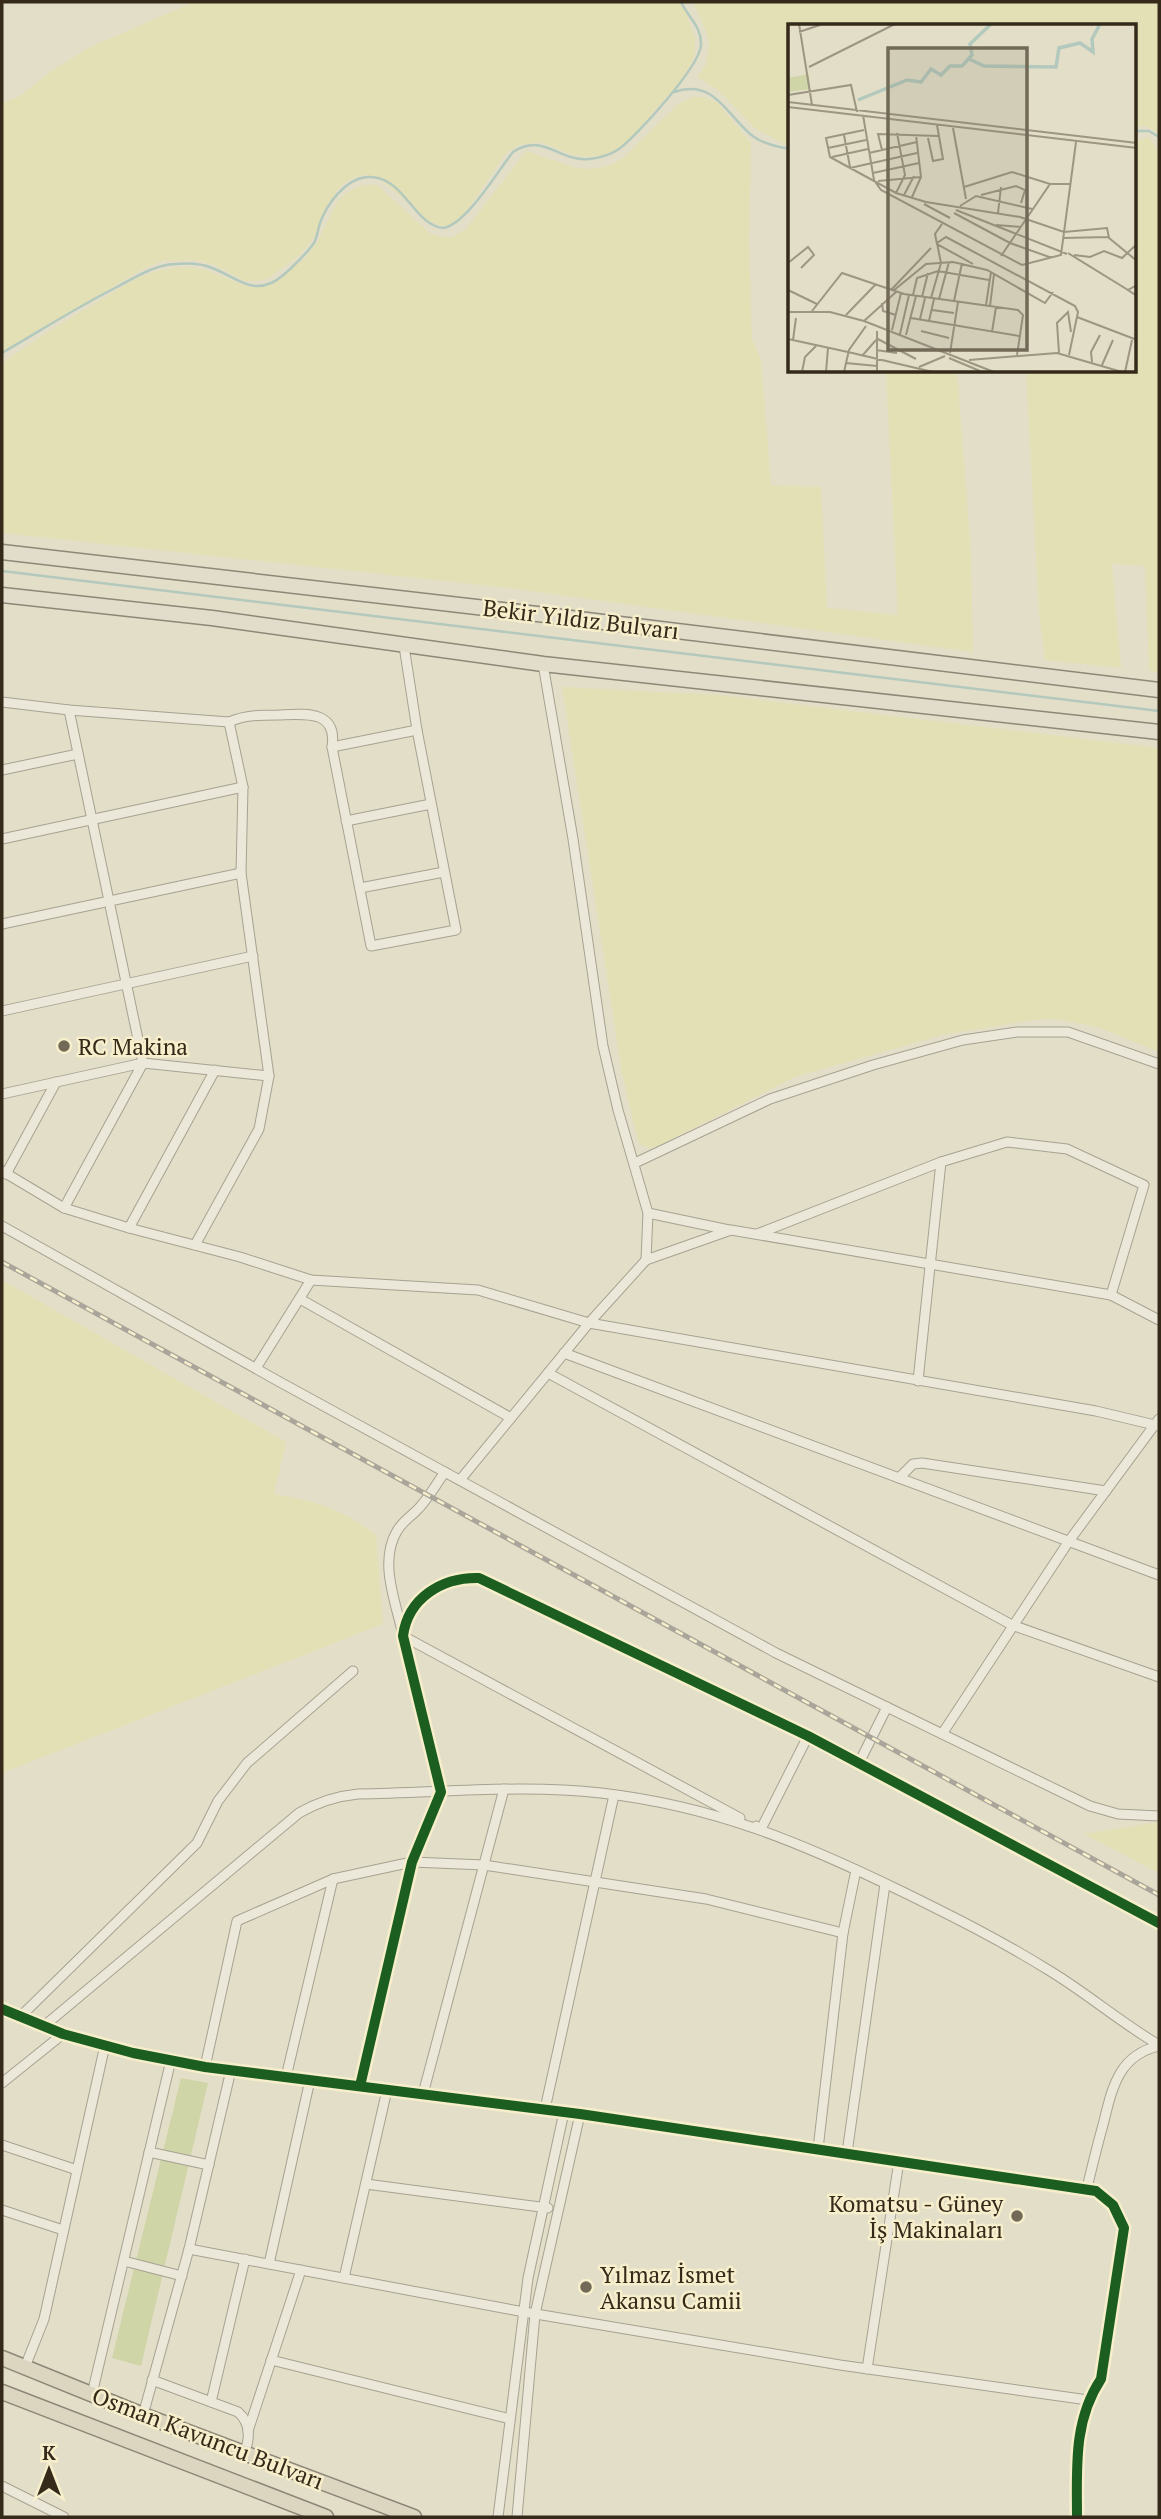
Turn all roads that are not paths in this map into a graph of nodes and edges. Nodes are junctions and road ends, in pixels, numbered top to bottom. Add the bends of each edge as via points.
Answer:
1 (2, 552) edge
2 (2, 595) edge
3 (404, 646) junction
4 (543, 664) junction
5 (1159, 690) edge
6 (2, 702) edge
7 (69, 710) junction
8 (229, 722) junction
9 (416, 730) junction
10 (1159, 732) edge
11 (332, 747) junction
12 (78, 754) junction
13 (2, 770) edge
14 (243, 787) junction
15 (431, 804) junction
16 (92, 820) junction
17 (346, 821) junction
18 (2, 839) edge
19 (444, 872) junction
20 (241, 873) junction
21 (360, 888) junction
22 (109, 901) junction
23 (2, 924) edge
24 (254, 956) junction
25 (127, 984) junction
26 (2, 1011) edge
27 (143, 1063) junction
28 (1159, 1063) edge
29 (215, 1070) junction
30 (269, 1076) junction
31 (56, 1082) junction
32 (2, 1094) edge
33 (942, 1162) junction
34 (635, 1163) junction
35 (4, 1172) edge
36 (64, 1208) junction
37 (648, 1213) junction
38 (2, 1226) edge
39 (129, 1228) junction
40 (731, 1230) junction
41 (756, 1234) junction
42 (195, 1245) junction
43 (646, 1260) junction
44 (932, 1264) junction
45 (311, 1280) junction
46 (1111, 1295) junction
47 (300, 1298) junction
48 (1159, 1320) edge
49 (589, 1323) junction
50 (564, 1353) junction
51 (256, 1368) junction
52 (548, 1373) junction
53 (918, 1381) junction
54 (511, 1418) junction
55 (1158, 1423) edge
56 (445, 1472) junction
57 (899, 1478) junction
58 (460, 1480) junction
59 (1106, 1491) junction
60 (1069, 1541) junction
61 (1159, 1575) edge
62 (1012, 1625) junction
63 (403, 1636) junction
64 (353, 1671) dead end
65 (1159, 1677) edge
66 (887, 1707) junction
67 (942, 1734) junction
68 (808, 1736) junction
69 (859, 1763) junction
70 (504, 1789) junction
71 (441, 1792) junction
72 (614, 1795) junction
73 (1159, 1816) edge
74 (761, 1829) junction
75 (412, 1862) junction
76 (484, 1865) junction
77 (856, 1870) junction
78 (333, 1879) junction
79 (595, 1883) junction
80 (884, 1884) junction
81 (1159, 1923) edge
82 (843, 1933) junction
83 (2, 2009) edge
84 (21, 2017) junction
85 (44, 2026) junction
86 (63, 2034) junction
87 (105, 2046) junction
88 (1159, 2046) edge
89 (170, 2060) junction
90 (205, 2067) junction
91 (231, 2070) junction
92 (286, 2077) junction
93 (310, 2080) junction
94 (2, 2083) edge
95 (360, 2086) junction
96 (387, 2090) junction
97 (423, 2094) junction
98 (545, 2109) junction
99 (564, 2112) junction
100 (580, 2114) junction
101 (2, 2145) edge
102 (818, 2149) junction
103 (149, 2152) junction
104 (847, 2153) junction
105 (899, 2161) junction
106 (209, 2165) junction
107 (77, 2170) junction
108 (366, 2184) junction
109 (1087, 2188) junction
110 (544, 2207) junction
111 (2, 2210) edge
112 (558, 2211) junction
113 (63, 2231) junction
114 (190, 2249) junction
115 (245, 2259) junction
116 (124, 2261) junction
117 (269, 2264) junction
118 (301, 2270) junction
119 (182, 2276) junction
120 (344, 2278) junction
121 (524, 2312) junction
122 (535, 2314) junction
123 (2, 2358) edge
124 (271, 2360) junction
125 (25, 2367) junction
126 (867, 2369) junction
127 (152, 2380) junction
128 (2, 2392) edge
129 (92, 2394) junction
130 (1088, 2400) junction
131 (211, 2402) junction
132 (143, 2415) junction
133 (510, 2419) junction
134 (248, 2431) junction
135 (244, 2454) junction
136 (2, 2486) edge
137 (64, 2517) edge
138 (326, 2517) edge
139 (414, 2517) edge
140 (498, 2517) edge
141 (517, 2517) edge
142 (1077, 2517) edge

1 - 5 main road, Bekir Yıldız Bulvarı
2 - 3 main road, Bekir Yıldız Bulvarı via 212,618
3 - 4 main road, Bekir Yıldız Bulvarı
3 - 9 street
4 - 10 main road, Bekir Yıldız Bulvarı
4 - 34 street via 603,1046
6 - 7 street
7 - 8 street
7 - 12 street
8 - 11 street via 243,716 315,715 331,729
8 - 14 street
9 - 11 street
9 - 15 street
11 - 17 street
12 - 13 street
12 - 16 street
14 - 16 street
14 - 20 street
15 - 17 street
15 - 19 street
16 - 18 street
16 - 22 street
17 - 21 street
19 - 21 street
19 - 21 street via 456,930 395,942 371,946
20 - 22 street
20 - 24 street
22 - 23 street
22 - 25 street
24 - 25 street
24 - 30 street
25 - 26 street
25 - 27 street
27 - 29 street
27 - 31 street
27 - 36 street
28 - 34 street via 1068,1032 982,1037 886,1061 770,1099
29 - 30 street
29 - 39 street
30 - 42 street via 259,1129
31 - 32 street
31 - 35 street
33 - 41 street
33 - 44 street
33 - 46 street via 1007,1142 1067,1149 1144,1185
34 - 37 street
35 - 36 street
36 - 39 street
37 - 40 street
37 - 43 street
38 - 51 street
39 - 42 street
40 - 41 street
40 - 43 street
41 - 44 street
42 - 45 street
43 - 49 street
44 - 46 street
44 - 53 street
45 - 47 street
45 - 49 street via 478,1290
46 - 48 street
47 - 51 street
47 - 54 street
49 - 50 street
49 - 53 street
50 - 52 street
50 - 57 street
51 - 56 street
52 - 54 street
52 - 62 street
53 - 55 street
54 - 58 street
55 - 59 street
56 - 58 street
56 - 63 street via 399,1527 390,1548 390,1576
57 - 59 street via 913,1464 922,1463
57 - 60 street
58 - 66 street via 776,1653
59 - 60 street
60 - 61 street
60 - 62 street
62 - 65 street
62 - 67 street
63 - 68 street via 411,1611 429,1592 453,1581 479,1578
63 - 71 street
63 - 74 street
64 - 84 street via 247,1763 218,1801 197,1843
66 - 67 street
66 - 69 street
67 - 73 street via 1090,1806 1118,1814
68 - 69 street
68 - 74 street
69 - 81 street
70 - 71 street
70 - 72 street
70 - 76 street
71 - 75 street
71 - 85 street via 348,1795 308,1808
72 - 74 street
72 - 79 street
74 - 77 street
75 - 76 street
75 - 78 street
75 - 95 street
76 - 79 street
76 - 97 street
77 - 80 street
77 - 82 street
78 - 90 street via 237,1921
78 - 92 street
79 - 82 street via 706,1899
79 - 98 street
80 - 88 street via 1023,1954
80 - 104 street
82 - 102 street
83 - 84 street
84 - 85 street
85 - 86 street
86 - 87 street
86 - 94 street
87 - 89 street
87 - 107 street
88 - 109 street via 1131,2059 1116,2077
89 - 90 street
89 - 103 street
90 - 91 street
91 - 92 street
91 - 106 street
92 - 93 street
93 - 95 street
93 - 117 street
95 - 96 street
96 - 97 street
96 - 108 street
97 - 98 street
98 - 99 street
99 - 100 street
99 - 110 street
100 - 102 street
100 - 112 street
101 - 107 street
102 - 104 street
103 - 106 street
103 - 116 street
104 - 105 street
105 - 109 street
105 - 126 street
106 - 114 street
107 - 113 street
108 - 110 street
108 - 120 street
109 - 130 street via 1109,2199 1124,2228 1101,2379
110 - 112 street
110 - 121 street
111 - 113 street
112 - 122 street
113 - 125 street via 44,2319
114 - 115 street
114 - 119 street
115 - 117 street
115 - 131 street
116 - 119 street
116 - 129 street
117 - 118 street
118 - 120 street
118 - 124 street
119 - 127 street
120 - 121 street
121 - 122 street
121 - 133 street
122 - 126 street
122 - 141 street
123 - 125 highway, Osman Kavuncu Bulvarı
124 - 133 street
124 - 134 street
125 - 129 highway, Osman Kavuncu Bulvarı
126 - 130 street
127 - 131 street
127 - 132 street
128 - 138 highway, Osman Kavuncu Bulvarı
129 - 132 highway, Osman Kavuncu Bulvarı
130 - 142 street via 1079,2436
131 - 134 street via 238,2412
132 - 135 highway, Osman Kavuncu Bulvarı
133 - 140 street
134 - 135 street
135 - 139 highway, Osman Kavuncu Bulvarı
136 - 137 street

